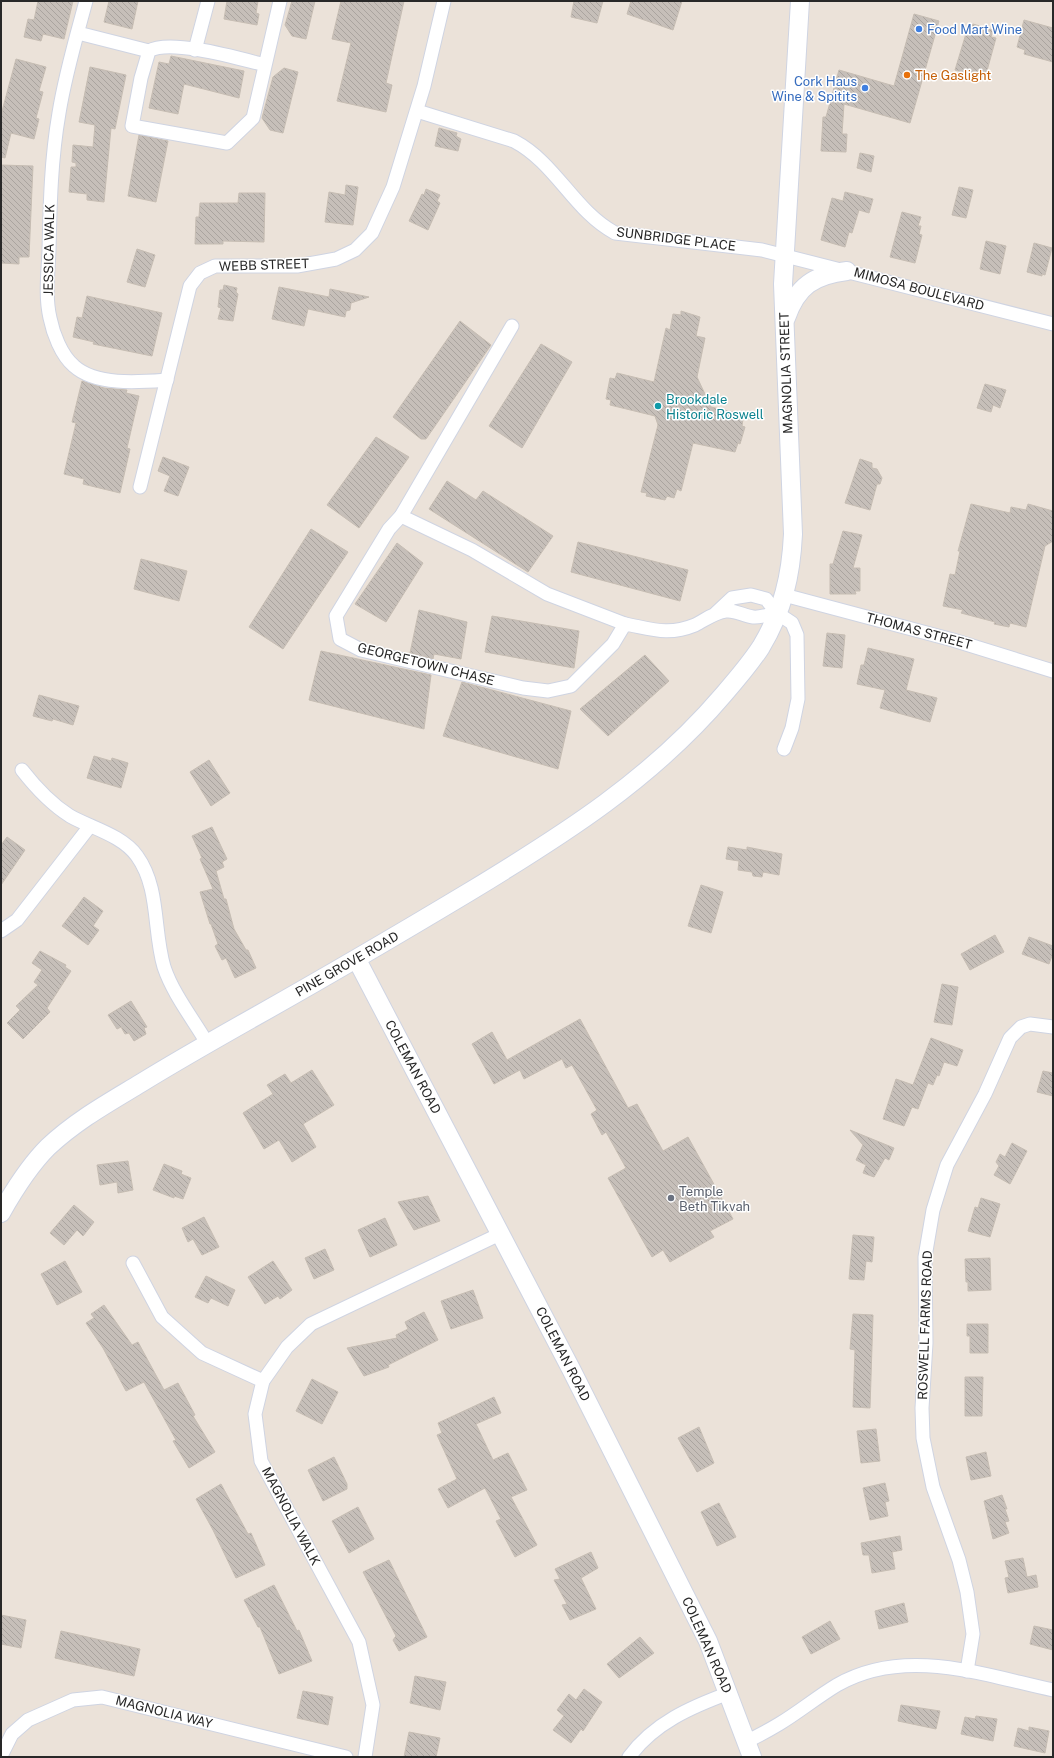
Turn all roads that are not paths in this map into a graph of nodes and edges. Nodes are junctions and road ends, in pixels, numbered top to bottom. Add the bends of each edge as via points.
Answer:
1 (86, 1) edge
2 (208, 1) edge
3 (280, 1) edge
4 (444, 1) edge
5 (800, 1) edge
6 (78, 33) junction
7 (196, 50) junction
8 (149, 51) junction
9 (266, 65) junction
10 (416, 111) junction
11 (784, 255) junction
12 (848, 271) junction
13 (784, 323) junction
14 (1053, 324) edge
15 (512, 326) dead end
16 (167, 380) junction
17 (140, 487) dead end
18 (402, 516) junction
19 (784, 595) junction
20 (778, 613) junction
21 (716, 614) junction
22 (625, 624) junction
23 (1053, 671) edge
24 (702, 719) joint
25 (784, 749) dead end
26 (22, 770) dead end
27 (90, 826) junction
28 (1, 931) edge
29 (357, 960) junction
30 (1053, 1027) edge
31 (207, 1043) junction
32 (1, 1213) edge
33 (500, 1234) junction
34 (133, 1263) dead end
35 (263, 1381) junction
36 (967, 1671) junction
37 (1053, 1690) edge
38 (729, 1693) junction
39 (750, 1749) edge
40 (1, 1756) edge
41 (346, 1757) edge
42 (365, 1757) edge
43 (629, 1757) edge

1 - 6 street, JESSICA WALK
2 - 7 street
3 - 9 street
4 - 10 street, WEBB STREET
5 - 11 main road, MAGNOLIA STREET
6 - 8 street
6 - 16 street, JESSICA WALK via 59,113 50,184 47,285 50,317 59,344 71,363 86,374 128,382
7 - 8 street via 168,47
7 - 9 street
8 - 9 street via 132,126 227,143 253,118
10 - 11 street, SUNBRIDGE PLACE via 514,141 528,148 590,215 602,226 615,232
10 - 16 street, WEBB STREET via 393,187 372,233 355,250 336,259 297,266 215,266 200,273 190,286
11 - 12 street, MIMOSA BOULEVARD
11 - 13 main road, MAGNOLIA STREET
12 - 13 main road via 820,277 808,283 796,296
12 - 14 street, MIMOSA BOULEVARD
13 - 19 main road, MAGNOLIA STREET via 793,534 791,565
15 - 18 street, GEORGETOWN CHASE
16 - 17 street, WEBB STREET
18 - 22 street via 472,550 547,594
18 - 22 street, GEORGETOWN CHASE via 389,529 336,616 340,639 361,650 523,688 548,691 571,686 613,644
19 - 20 main road, MAGNOLIA STREET
19 - 23 street, THOMAS STREET via 953,640
20 - 21 street via 753,617 740,612 726,611
20 - 21 street via 766,599 751,595 732,598
20 - 24 main road, MAGNOLIA STREET via 751,662
20 - 25 street via 792,623 797,635 798,699 792,728
21 - 22 street via 680,630 664,632
24 - 29 main road, PINE GROVE ROAD via 643,774 578,824
26 - 27 street via 52,803
27 - 28 street via 17,920
27 - 31 street via 124,843 144,866 152,887 164,968
29 - 31 main road, PINE GROVE ROAD
29 - 33 main road, COLEMAN ROAD
30 - 36 street, ROSWELL FARMS ROAD via 1030,1024 1021,1026 1010,1038 985,1094 947,1166 933,1210 925,1257 923,1438 932,1487 959,1560 967,1592 973,1634
31 - 32 main road, PINE GROVE ROAD via 81,1118 46,1149 17,1184
33 - 35 street, MAGNOLIA WALK via 311,1324 286,1347
33 - 38 main road, COLEMAN ROAD via 708,1642
34 - 35 street via 162,1317 202,1353
35 - 42 street, MAGNOLIA WALK via 255,1414 261,1461 359,1642 373,1705
36 - 37 street
36 - 39 street via 918,1664 870,1671 838,1685 779,1724
38 - 39 main road, COLEMAN ROAD
38 - 43 street via 693,1706 666,1722 648,1735
40 - 41 street, MAGNOLIA WAY via 12,1734 28,1720 72,1700 102,1696

